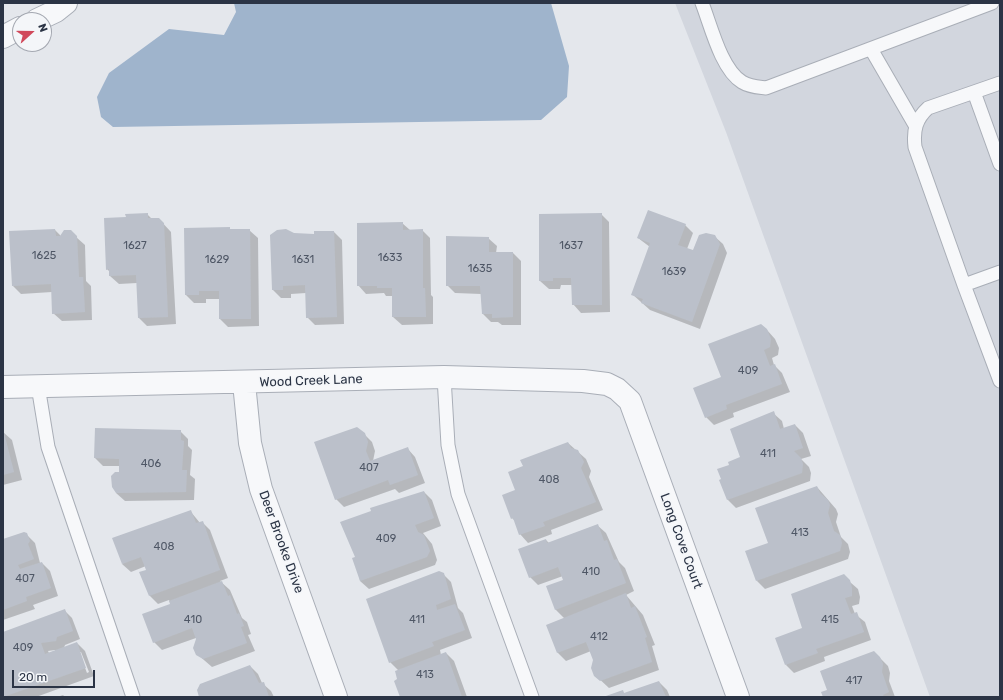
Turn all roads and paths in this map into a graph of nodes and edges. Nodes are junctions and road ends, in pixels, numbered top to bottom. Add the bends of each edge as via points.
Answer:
1 (66, 3) edge
2 (702, 3) edge
3 (992, 3) edge
4 (52, 13) edge
5 (871, 49) junction
6 (1000, 83) edge
7 (974, 92) junction
8 (915, 125) junction
9 (1000, 164) edge
10 (1000, 272) edge
11 (964, 286) junction
12 (444, 377) junction
13 (1000, 381) edge
14 (244, 383) junction
15 (38, 386) junction
16 (3, 387) edge
17 (617, 389) joint
18 (133, 697) edge
19 (336, 697) edge
20 (532, 697) edge
21 (738, 697) edge

1 - 4 street
2 - 5 lane via 726,65 733,75 754,87 766,88
3 - 5 lane
5 - 8 lane
6 - 7 lane
7 - 8 lane via 928,108 920,115
7 - 9 lane
8 - 11 lane via 916,147
10 - 11 lane
11 - 13 lane
12 - 14 street, Wood Creek Lane
12 - 17 street, Wood Creek Lane via 583,381 607,384
12 - 20 lane via 448,445 458,494
14 - 15 street, Wood Creek Lane
14 - 19 street, Deer Brooke Drive via 250,443 261,489
15 - 16 street, Wood Creek Lane
15 - 18 lane via 48,447
17 - 21 street, Long Cove Court via 633,408

